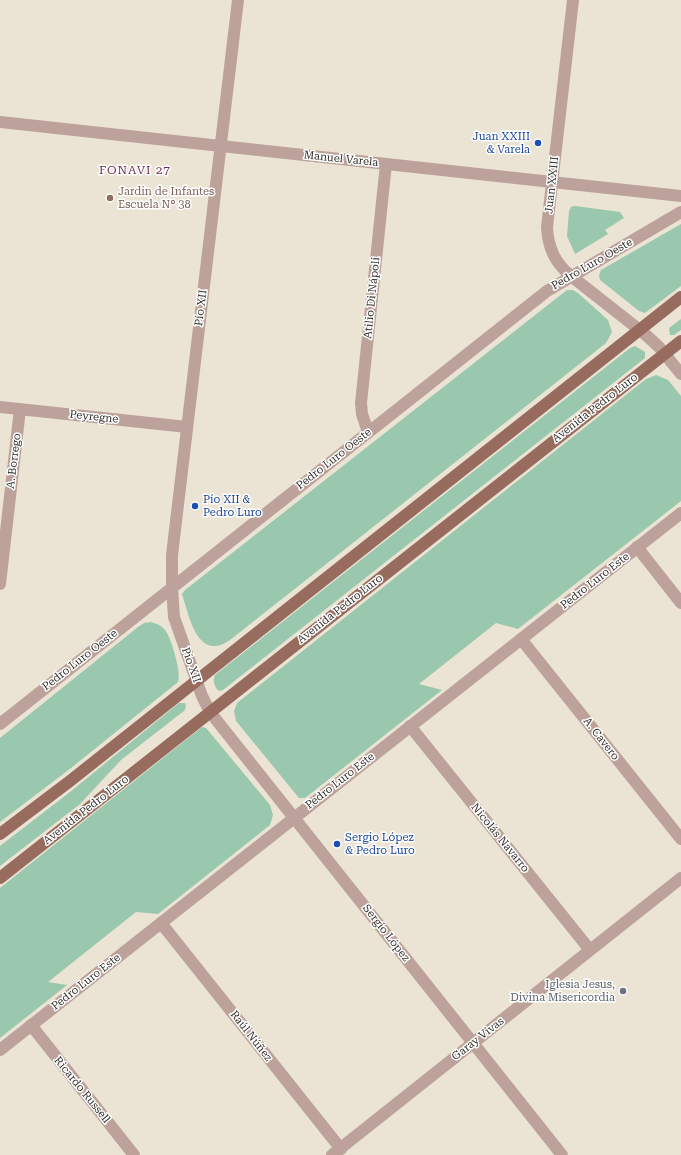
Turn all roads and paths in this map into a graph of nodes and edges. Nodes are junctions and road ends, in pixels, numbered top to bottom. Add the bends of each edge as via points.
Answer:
1 (238, 0) edge
2 (573, 0) edge
3 (0, 122) edge
4 (221, 146) junction
5 (386, 164) junction
6 (552, 182) junction
7 (681, 196) edge
8 (681, 212) edge
9 (570, 276) junction
10 (681, 297) edge
11 (639, 330) junction
12 (681, 341) edge
13 (664, 354) junction
14 (681, 374) edge
15 (0, 407) edge
16 (20, 409) junction
17 (187, 427) junction
18 (368, 432) junction
19 (681, 514) edge
20 (637, 547) junction
21 (0, 581) edge
22 (0, 584) edge
23 (172, 588) junction
24 (681, 603) edge
25 (145, 609) junction
26 (174, 617) junction
27 (522, 639) junction
28 (196, 680) junction
29 (210, 712) junction
30 (0, 724) edge
31 (410, 726) junction
32 (295, 818) junction
33 (0, 834) edge
34 (681, 839) edge
35 (0, 878) edge
36 (681, 878) edge
37 (161, 923) junction
38 (590, 950) junction
39 (31, 1025) junction
40 (473, 1043) junction
41 (0, 1050) edge
42 (336, 1152) edge
43 (134, 1155) edge
44 (562, 1155) edge

1 - 4 street, Pío XII
2 - 6 street, Juan XXIII
3 - 4 street, Manuel Varela
4 - 5 street, Manuel Varela
4 - 17 street, Pío XII
5 - 6 street, Manuel Varela
5 - 18 street, Atilio Di Nápoli via 361,403
6 - 7 street, Manuel Varela
6 - 9 street, Juan XXIII via 548,241 556,261
8 - 9 street, Pedro Luro Oeste
9 - 11 street, Juan XXIII
9 - 18 street, Pedro Luro Oeste via 540,296
10 - 11 main road
11 - 13 street, Juan XXIII
11 - 28 main road
12 - 13 main road, Avenida Pedro Luro
13 - 14 street, Juan XXIII
13 - 29 main road, Avenida Pedro Luro
15 - 16 street, Peyregne
16 - 17 street, Peyregne
16 - 21 street, A. Borrego
17 - 23 street, Pío XII via 172,555
18 - 23 street, Pedro Luro Oeste
19 - 20 street, Pedro Luro Este
20 - 24 street
20 - 27 street, Pedro Luro Este
21 - 22 street, A. Borrego
23 - 25 street, Pedro Luro Oeste
23 - 26 street, Pío XII
25 - 26 street via 161,607
25 - 30 street, Pedro Luro Oeste
26 - 28 street, Pío XII
27 - 31 street, Pedro Luro Este
27 - 34 street, A. Cavero
28 - 29 street, Pío XII
28 - 33 main road
29 - 32 street, Sergio López
29 - 35 main road, Avenida Pedro Luro
31 - 32 street, Pedro Luro Este
31 - 38 street, Nicolás Navarro
32 - 37 street, Pedro Luro Este
32 - 40 street, Sergio López
36 - 38 street, Garay Vivas
37 - 39 street, Pedro Luro Este
37 - 42 street, Raúl Núñez
38 - 40 street, Garay Vivas
39 - 41 street, Pedro Luro Este
39 - 43 street, Ricardo Russell
40 - 42 street, Garay Vivas
40 - 44 street, Sergio López

